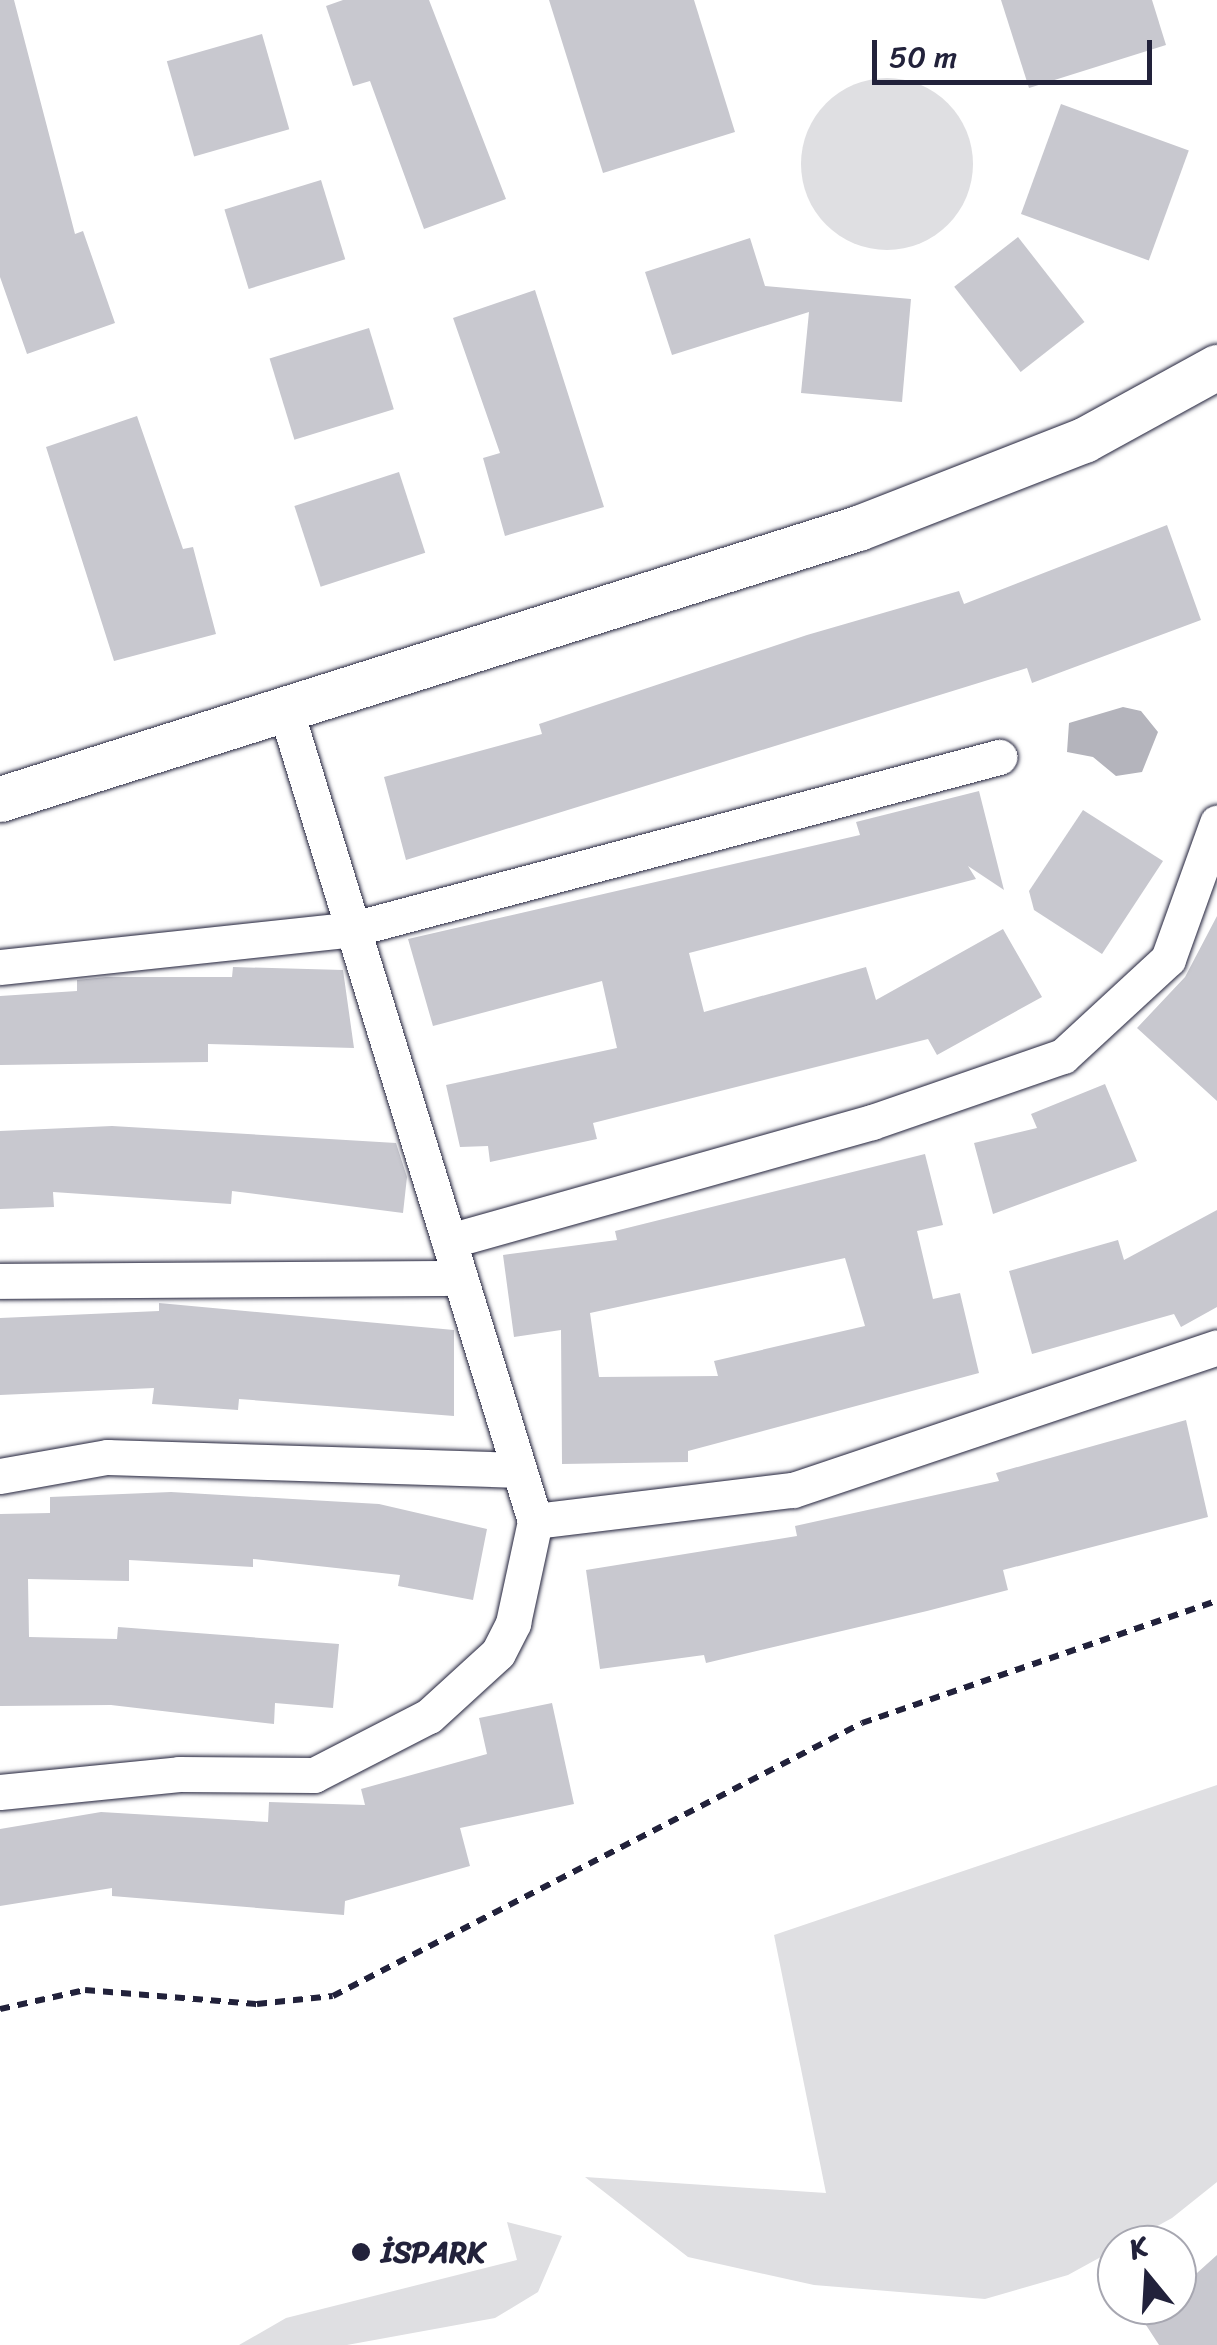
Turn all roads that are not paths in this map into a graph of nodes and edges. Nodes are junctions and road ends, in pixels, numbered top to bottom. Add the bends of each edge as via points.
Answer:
1 (1217, 367) edge
2 (285, 708) junction
3 (999, 758) dead end
4 (0, 799) edge
5 (1217, 822) edge
6 (353, 929) junction
7 (0, 966) edge
8 (449, 1241) junction
9 (460, 1278) junction
10 (0, 1281) edge
11 (1217, 1347) edge
12 (519, 1470) junction
13 (0, 1476) edge
14 (535, 1521) junction
15 (0, 1792) edge

1 - 2 street via 1084,440 858,528
2 - 4 street
2 - 6 street
3 - 6 street
5 - 8 street via 1168,959 1063,1056 872,1122
6 - 7 street
6 - 8 street
8 - 9 street
9 - 10 street
9 - 12 street
11 - 14 street via 793,1490
12 - 13 street via 107,1458
12 - 14 street
14 - 15 street via 498,1652 429,1716 314,1775 179,1774

